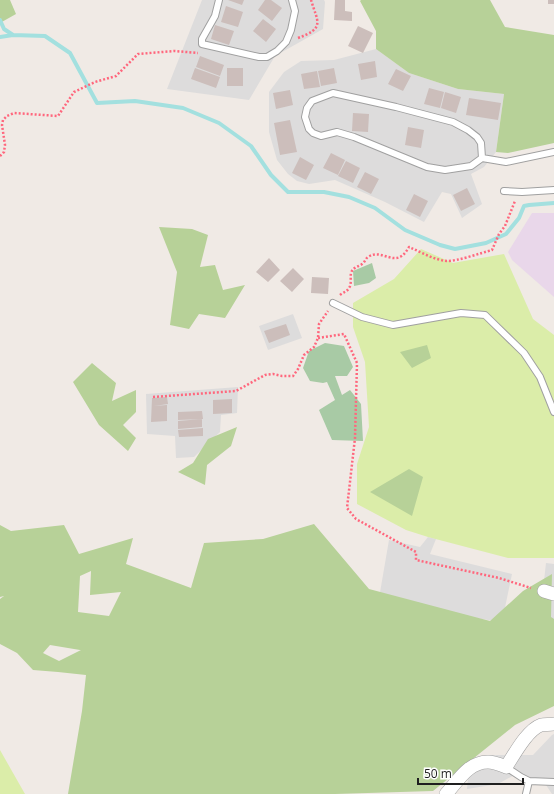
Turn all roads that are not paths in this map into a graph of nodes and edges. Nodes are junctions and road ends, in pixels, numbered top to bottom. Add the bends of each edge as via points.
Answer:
1 (219, 0) edge
2 (292, 0) edge
3 (554, 152) edge
4 (482, 158) junction
5 (554, 190) edge
6 (504, 192) dead end
7 (333, 304) road end
8 (554, 412) edge
9 (554, 724) edge
10 (506, 767) junction
11 (529, 781) junction
12 (554, 782) edge
13 (446, 794) edge
14 (526, 794) edge

1 - 2 lane via 215,16 202,39 202,44 259,57 267,57 286,42 295,11
3 - 4 lane via 506,162
4 - 4 lane via 471,166 445,170 427,167 354,137 337,132 321,136 313,133 305,117 307,108 312,101 333,93 453,122 477,137 481,143
5 - 6 lane
7 - 8 lane via 362,317 393,325 461,312 485,315 524,353 540,377
9 - 10 street via 533,729
10 - 11 lane
10 - 13 street via 490,762 479,763 462,774
11 - 12 lane
11 - 14 lane

